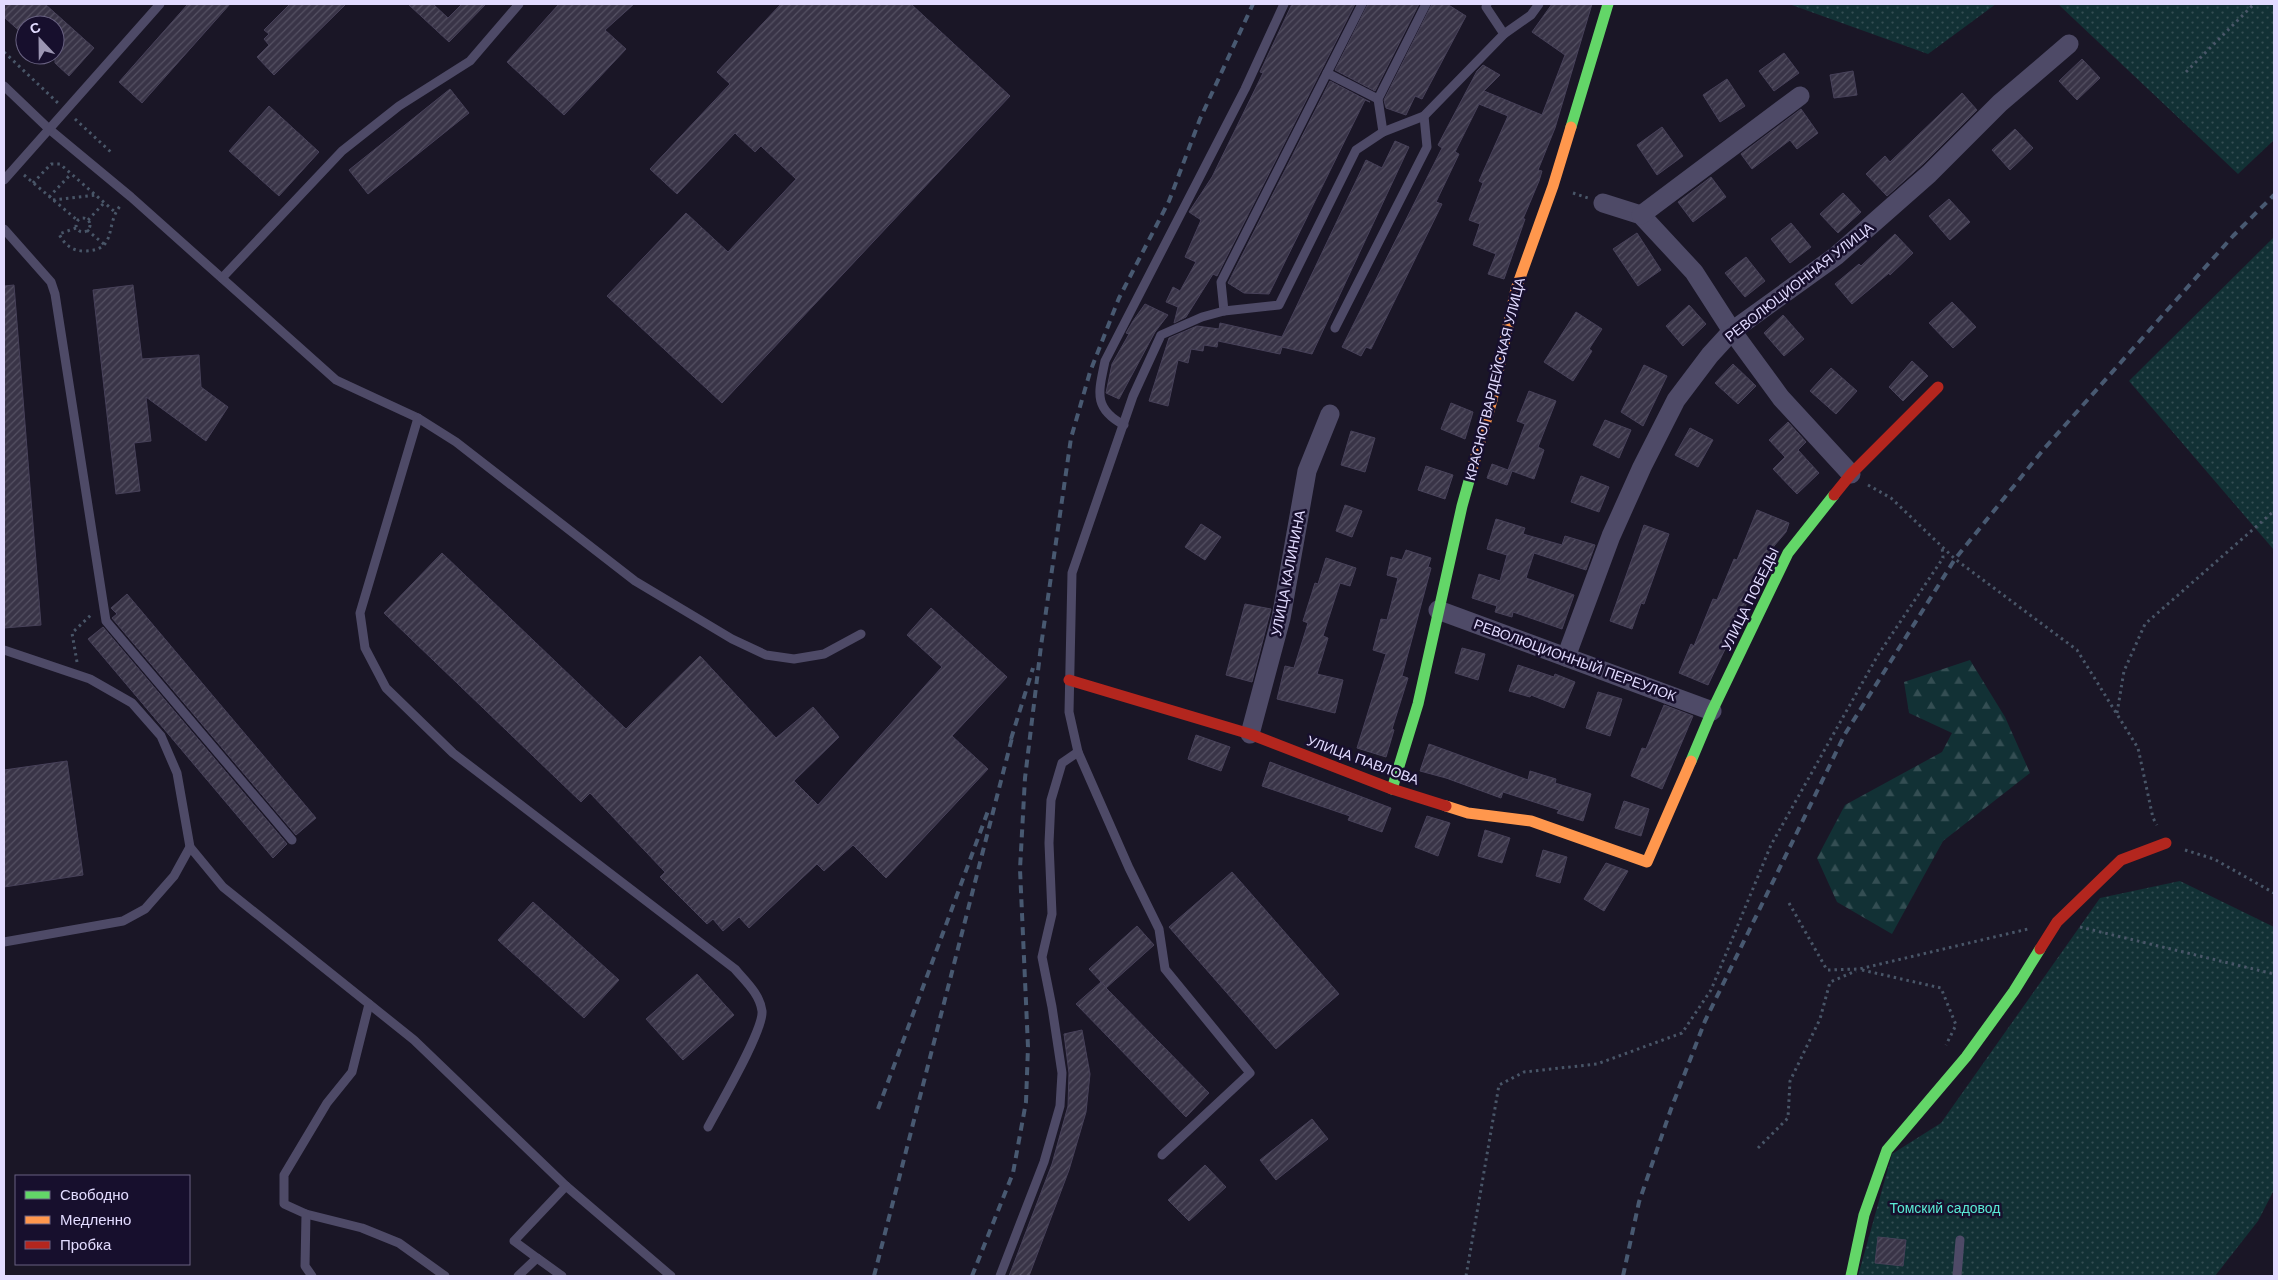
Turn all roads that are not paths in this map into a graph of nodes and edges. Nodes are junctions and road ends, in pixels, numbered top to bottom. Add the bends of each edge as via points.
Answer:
1 (160, 4) edge
2 (519, 4) edge
3 (1284, 4) edge
4 (1362, 4) edge
5 (1426, 4) edge
6 (1487, 4) edge
7 (1539, 4) edge
8 (1608, 4) edge
9 (1504, 34) junction
10 (2069, 44) dead end
11 (1328, 73) junction
12 (4, 86) edge
13 (1800, 96) dead end
14 (1378, 99) junction
15 (1424, 116) junction
16 (49, 129) junction
17 (1383, 132) junction
18 (4, 180) edge
19 (1603, 203) road end
20 (1642, 215) junction
21 (4, 229) edge
22 (222, 278) junction
23 (1224, 311) junction
24 (1336, 328) dead end
25 (1732, 331) junction
26 (1938, 387) dead end
27 (1330, 414) dead end
28 (418, 418) junction
29 (1124, 425) junction
30 (1851, 474) junction
31 (1438, 610) junction
32 (861, 634) dead end
33 (4, 650) edge
34 (1566, 657) junction
35 (1069, 680) junction
36 (1712, 711) junction
37 (1250, 734) junction
38 (1078, 752) junction
39 (1392, 789) junction
40 (292, 840) dead end
41 (2166, 843) road end
42 (190, 847) junction
43 (1647, 862) joint
44 (4, 942) edge
45 (369, 1004) junction
46 (708, 1127) dead end
47 (1162, 1155) dead end
48 (566, 1186) junction
49 (306, 1214) junction
50 (1960, 1240) dead end
51 (537, 1258) junction
52 (312, 1276) edge
53 (445, 1276) edge
54 (518, 1276) edge
55 (562, 1276) edge
56 (671, 1276) edge
57 (1000, 1276) edge
58 (1851, 1276) edge
59 (1956, 1276) edge

1 - 16 lane
2 - 22 lane via 470,61 399,106 342,152
3 - 29 lane via 1245,89 1105,361 1098,398 1110,418
4 - 11 lane
5 - 14 lane
6 - 9 lane
7 - 9 lane via 1531,15
8 - 31 street, КРАСНОГВАРДЕЙСКАЯ УЛИЦА via 1553,186 1516,289 1492,400 1462,506
9 - 15 lane
10 - 25 street, РЕВОЛЮЦИОННАЯ УЛИЦА via 2000,102 1929,174 1836,256
11 - 14 lane
11 - 23 lane via 1221,282
12 - 16 lane
13 - 20 street
14 - 17 lane
15 - 17 lane
15 - 24 lane via 1427,147
16 - 18 lane
16 - 22 lane
17 - 23 lane via 1356,150 1279,304
19 - 20 street
20 - 25 street via 1694,272
21 - 40 lane via 51,282 55,294 106,621
22 - 28 lane via 336,380
23 - 29 lane via 1161,335 1133,396
25 - 30 street via 1782,398
25 - 34 street, РЕВОЛЮЦИОННАЯ УЛИЦА via 1676,400 1611,536
26 - 30 street, УЛИЦА ПОБЕДЫ
27 - 37 street, УЛИЦА КАЛИНИНА via 1307,471 1281,618
28 - 32 lane via 498,473 635,581 732,640 766,655 794,659 824,654
28 - 46 lane via 360,613 365,648 386,688 453,753 735,969 754,992 762,1011 755,1037
29 - 35 lane via 1072,573
30 - 36 street, УЛИЦА ПОБЕДЫ via 1788,552
31 - 34 street, РЕВОЛЮЦИОННЫЙ ПЕРЕУЛОК
31 - 39 street, КРАСНОГВАРДЕЙСКАЯ УЛИЦА via 1418,704
33 - 42 lane via 90,679 132,704 161,736 177,773
34 - 36 street, РЕВОЛЮЦИОННЫЙ ПЕРЕУЛОК
35 - 37 street, УЛИЦА ПАВЛОВА
35 - 38 lane via 1069,712
36 - 43 street, УЛИЦА ПОБЕДЫ
37 - 39 street, УЛИЦА ПАВЛОВА
38 - 47 lane via 1159,928 1165,969 1250,1073
38 - 57 lane via 1062,763 1051,800 1052,914 1042,957 1062,1074 1060,1106 1044,1162
39 - 43 street, УЛИЦА ПАВЛОВА via 1468,813 1532,821
41 - 58 street via 2121,860 2057,922 2014,991 1966,1057 1887,1150 1864,1215
42 - 44 lane via 174,876 145,909 123,921
42 - 45 lane via 223,887
45 - 48 lane via 414,1040
45 - 49 lane via 352,1072 327,1103 284,1175 284,1204
48 - 51 lane via 514,1241
48 - 56 lane
49 - 52 lane via 305,1266
49 - 53 lane via 362,1228 400,1243
50 - 59 lane
51 - 54 lane
51 - 55 lane

